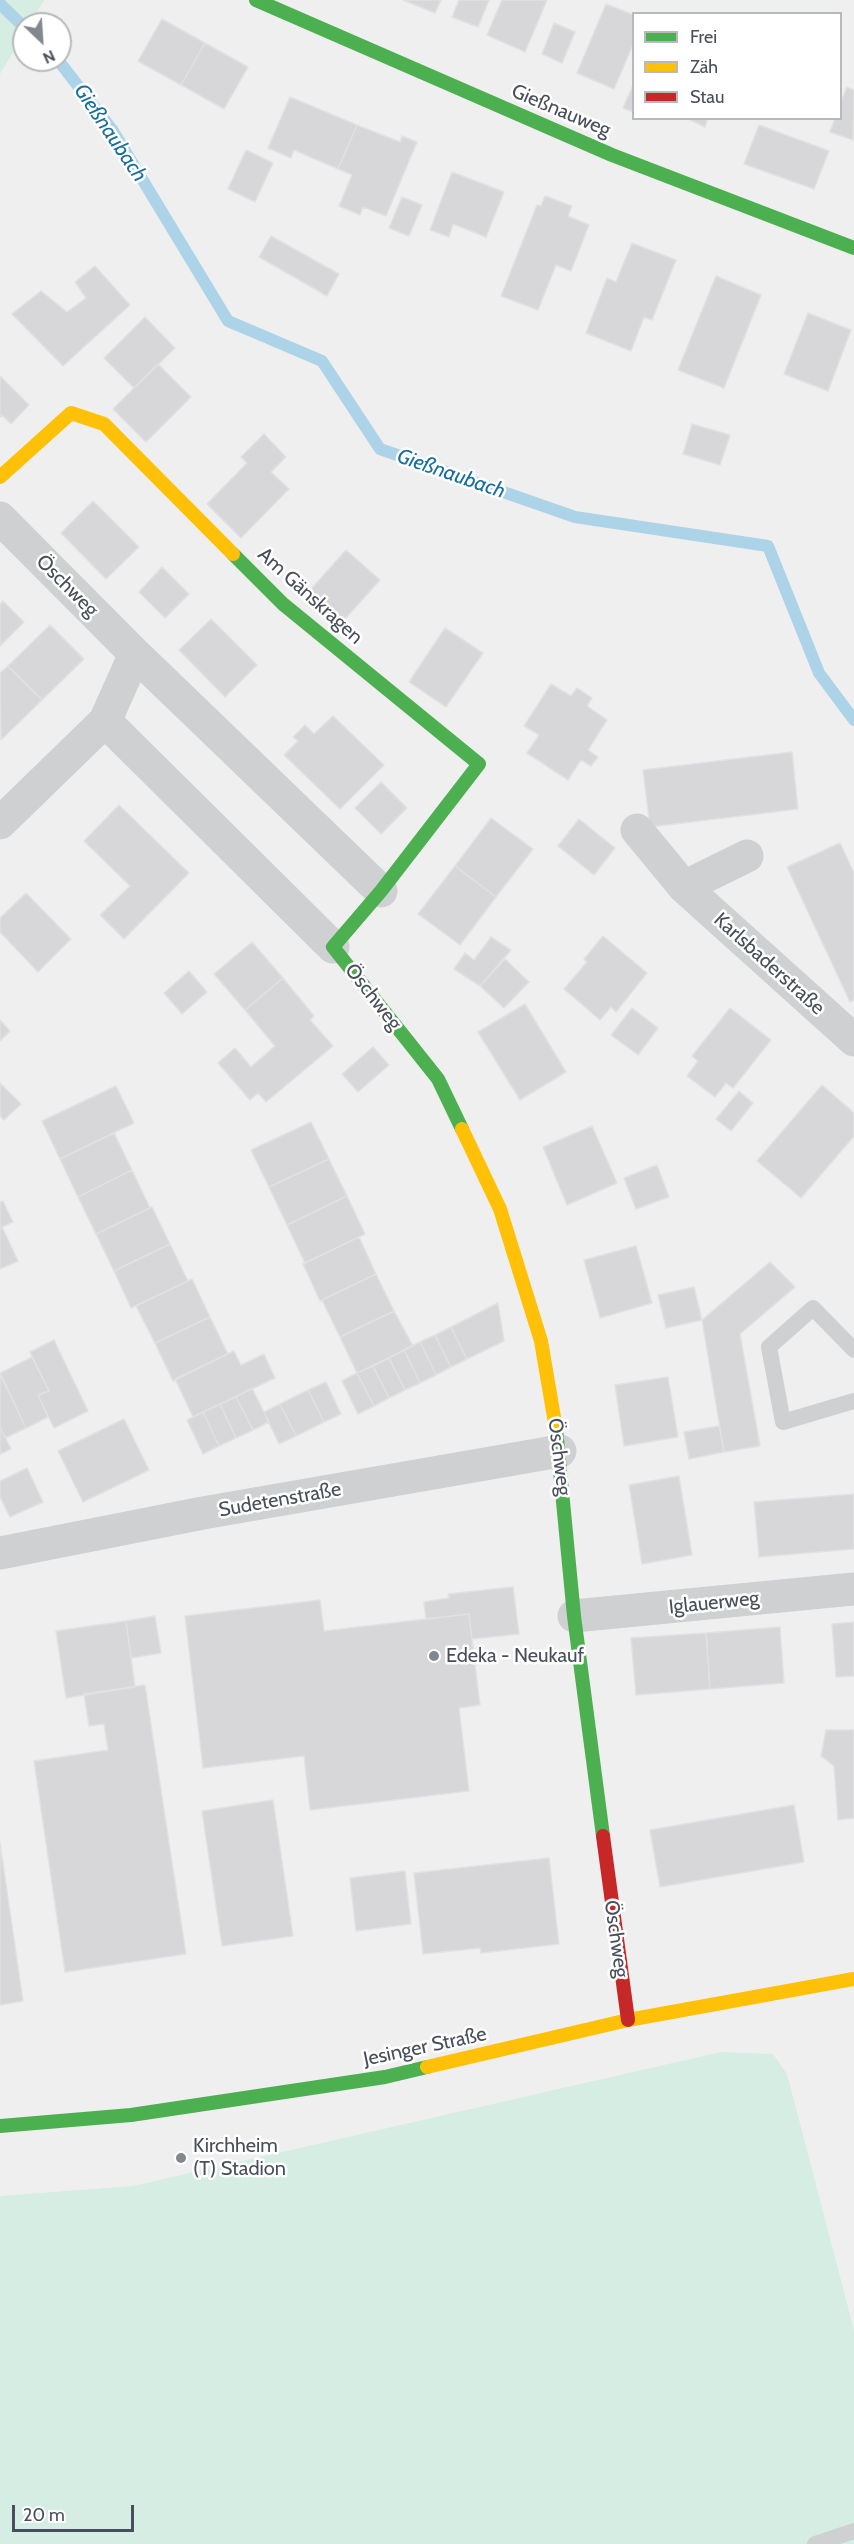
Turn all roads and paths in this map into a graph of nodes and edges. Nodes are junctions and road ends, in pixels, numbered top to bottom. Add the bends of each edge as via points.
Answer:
1 (256, 0) edge
2 (854, 249) edge
3 (0, 477) edge
4 (0, 518) edge
5 (135, 654) junction
6 (105, 721) junction
7 (0, 823) edge
8 (637, 830) dead end
9 (747, 856) dead end
10 (684, 887) junction
11 (381, 891) junction
12 (333, 947) junction
13 (854, 1040) edge
14 (854, 1350) edge
15 (854, 1401) edge
16 (560, 1451) junction
17 (0, 1553) edge
18 (854, 1589) edge
19 (574, 1616) junction
20 (853, 1983) edge
21 (628, 2020) junction
22 (0, 2126) edge
23 (854, 2531) edge
24 (815, 2544) edge

1 - 2 street, Gießnauweg via 612,155
3 - 11 street, Am Gänskragen via 71,413 104,424 283,604 479,764
4 - 5 street, Öschweg
5 - 6 street
5 - 11 street, Öschweg
6 - 7 street
6 - 12 street, Öschweg
8 - 10 street, Karlsbaderstraße
9 - 10 street
10 - 13 street, Karlsbaderstraße
11 - 12 street, Öschweg
12 - 16 street, Öschweg via 438,1079 500,1209 541,1341
14 - 15 lane via 813,1308 769,1347 783,1422
16 - 17 street, Sudetenstraße
16 - 19 street, Öschweg
18 - 19 street, Iglauerweg
19 - 21 street, Öschweg
20 - 21 street, Jesinger Straße
21 - 22 street, Jesinger Straße via 385,2077 130,2115
23 - 24 lane

